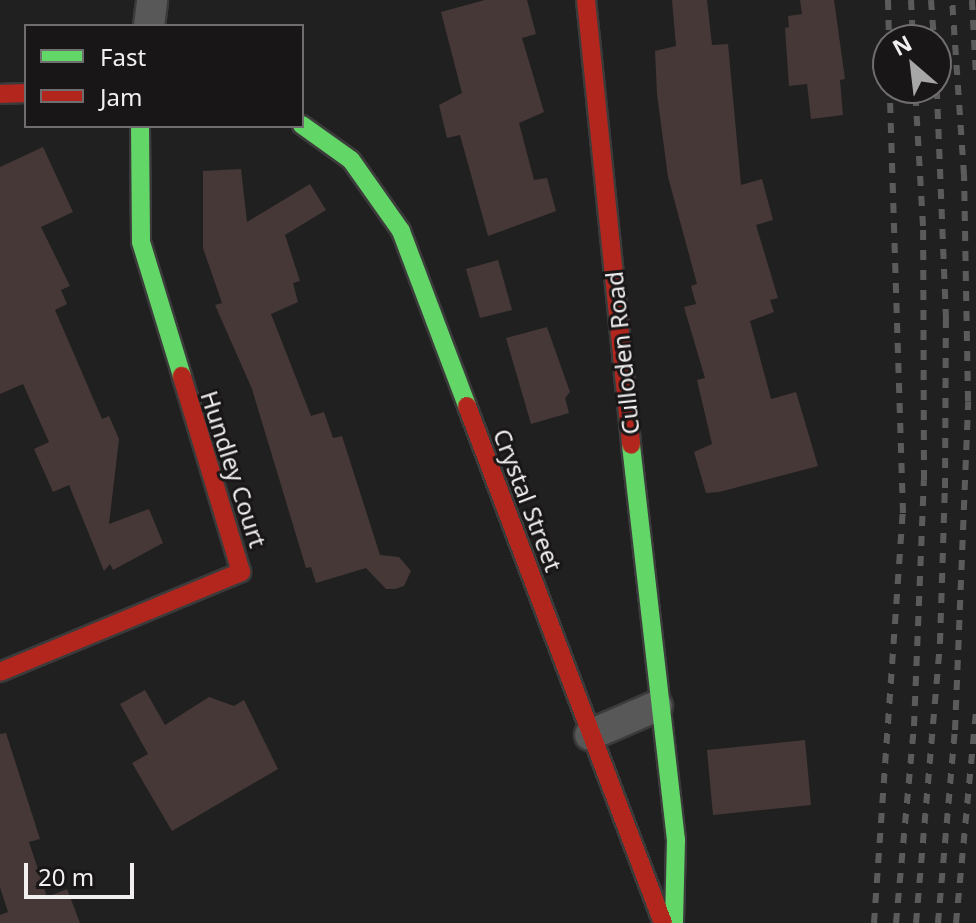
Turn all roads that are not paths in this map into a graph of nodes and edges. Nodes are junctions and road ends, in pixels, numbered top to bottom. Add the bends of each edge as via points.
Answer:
1 (152, 0) edge
2 (586, 0) edge
3 (149, 24) edge
4 (24, 93) edge
5 (0, 94) edge
6 (304, 126) edge
7 (140, 128) edge
8 (0, 672) edge
9 (657, 706) junction
10 (590, 735) junction
11 (663, 923) edge
12 (674, 923) edge

1 - 3 street
2 - 9 street, Culloden Road
4 - 5 street
6 - 10 street, Crystal Street via 351,160 401,231
7 - 8 street, Hundley Court via 141,242 241,572
9 - 10 street
9 - 12 street, Culloden Road via 676,840
10 - 11 street, Crystal Street

